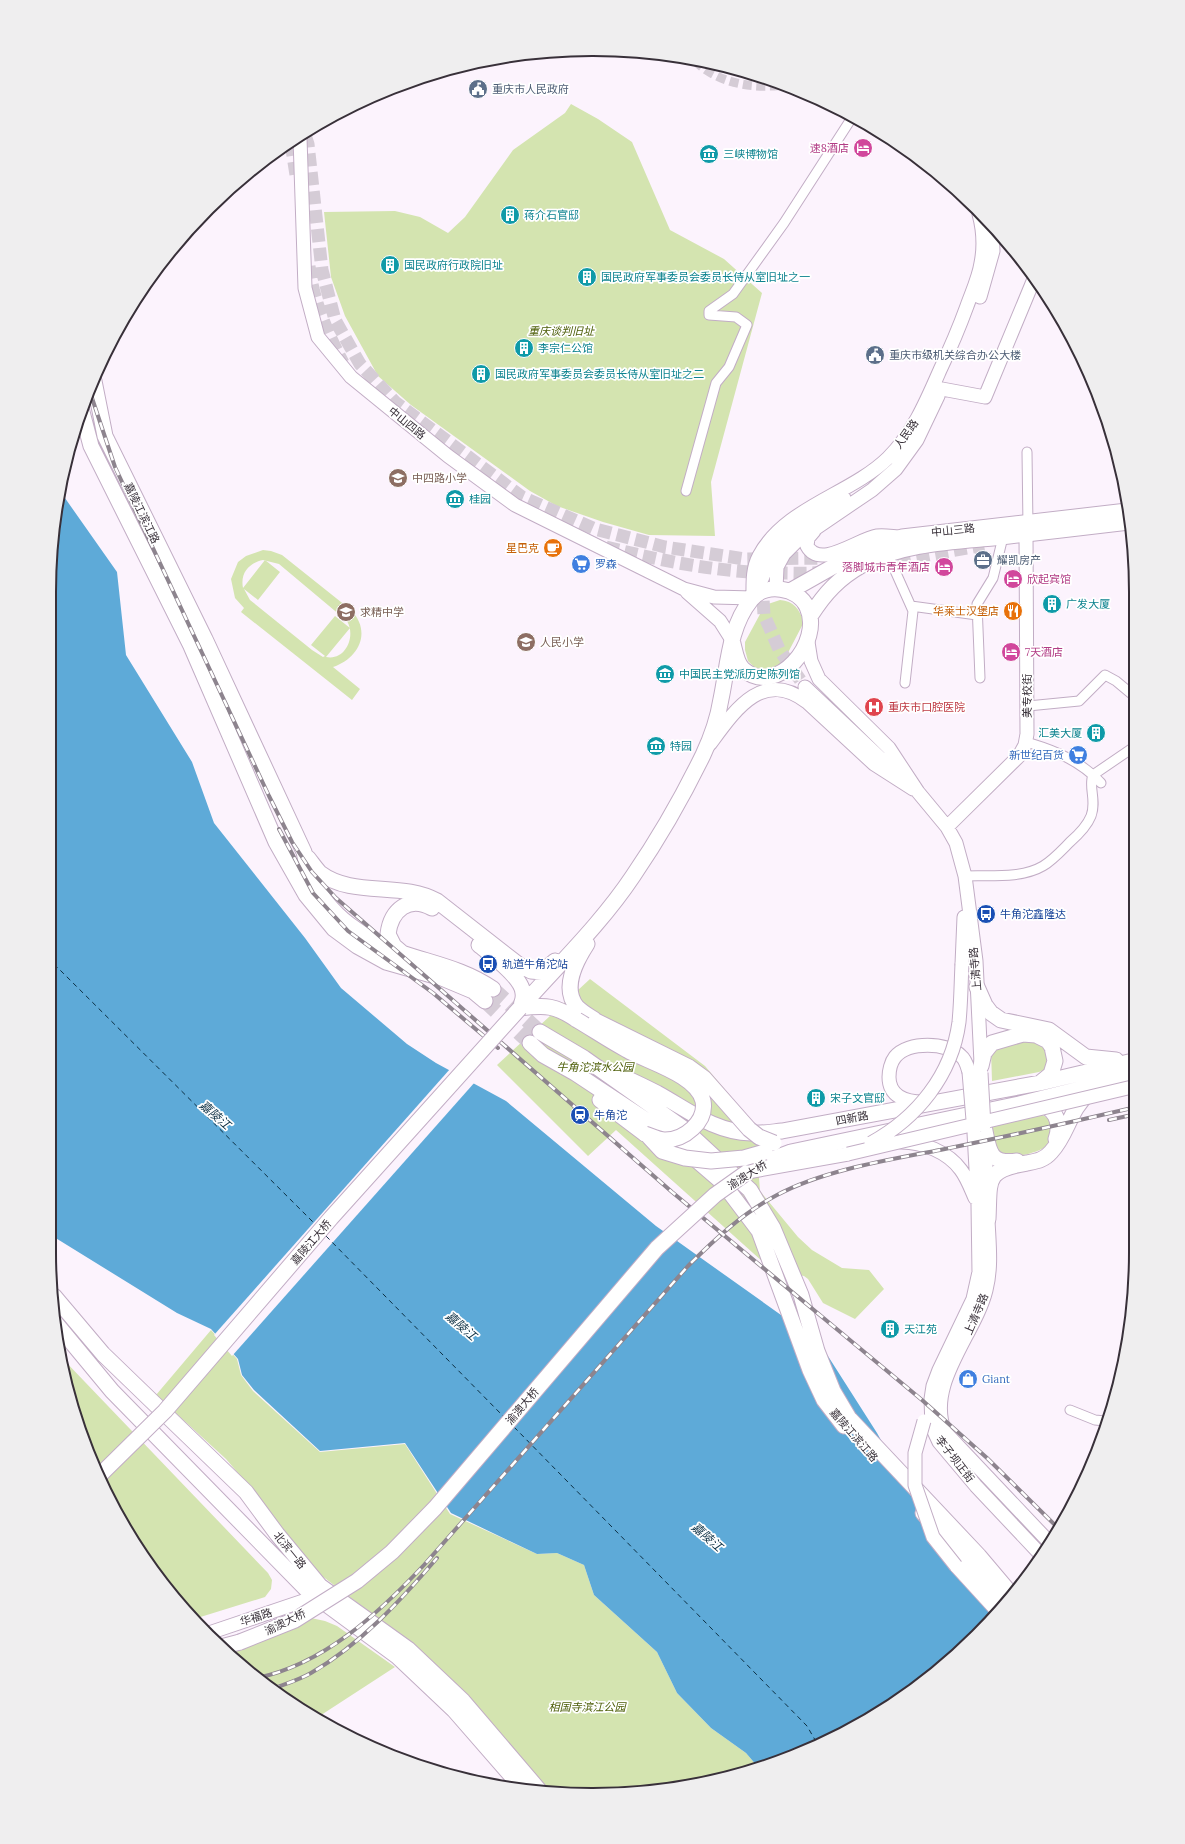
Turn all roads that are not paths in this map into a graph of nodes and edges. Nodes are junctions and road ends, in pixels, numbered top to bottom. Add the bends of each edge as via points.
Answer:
1 (849, 121) edge
2 (300, 142) edge
3 (982, 224) edge
4 (992, 235) edge
5 (998, 242) edge
6 (1032, 284) edge
7 (977, 305) junction
8 (942, 389) junction
9 (96, 390) edge
10 (84, 420) edge
11 (917, 440) junction
12 (1027, 452) dead end
13 (686, 491) dead end
14 (1122, 512) edge
15 (1124, 522) edge
16 (817, 528) junction
17 (1027, 528) junction
18 (902, 537) junction
19 (1003, 537) junction
20 (888, 555) junction
21 (762, 579) tunnel mouth
22 (684, 589) junction
23 (783, 590) junction
24 (753, 598) junction
25 (911, 606) junction
26 (811, 615) junction
27 (977, 615) junction
28 (732, 640) junction
29 (808, 642) junction
30 (980, 678) dead end
31 (905, 683) dead end
32 (805, 687) tunnel mouth
33 (1129, 692) edge
34 (1028, 706) junction
35 (1026, 742) junction
36 (1129, 750) edge
37 (703, 754) junction
38 (1093, 775) junction
39 (1101, 783) dead end
40 (918, 792) junction
41 (947, 827) junction
42 (304, 852) junction
43 (965, 882) junction
44 (608, 910) junction
45 (404, 954) junction
46 (977, 987) junction
47 (524, 1004) junction
48 (543, 1055) junction
49 (584, 1058) junction
50 (1129, 1061) edge
51 (1129, 1062) edge
52 (977, 1070) junction
53 (1129, 1077) edge
54 (1108, 1082) junction
55 (1040, 1083) junction
56 (1129, 1088) edge
57 (937, 1102) junction
58 (1019, 1104) junction
59 (979, 1130) junction
60 (645, 1134) junction
61 (770, 1147) junction
62 (846, 1148) junction
63 (790, 1149) junction
64 (746, 1173) junction
65 (978, 1205) junction
66 (988, 1218) junction
67 (766, 1230) junction
68 (59, 1302) edge
69 (62, 1332) edge
70 (959, 1342) junction
71 (933, 1386) junction
72 (1070, 1410) dead end
73 (1102, 1421) edge
74 (103, 1472) edge
75 (246, 1492) junction
76 (228, 1508) junction
77 (1046, 1539) edge
78 (1038, 1552) edge
79 (1008, 1590) edge
80 (318, 1592) junction
81 (1001, 1599) edge
82 (994, 1607) edge
83 (207, 1624) edge
84 (213, 1631) edge
85 (240, 1642) junction
86 (228, 1645) edge
87 (230, 1646) edge
88 (517, 1782) edge
89 (534, 1784) edge

1 - 13 street via 784,223 733,294 709,311 709,315 736,317 747,325 730,367 716,383
2 - 22 main road, 中山四路 via 305,288 318,337 351,377 448,456 515,505
3 - 24 main road, 人民路 via 981,262 976,280 960,325 918,419 897,448 875,469 789,522 773,538 758,556 752,577
4 - 7 main road, 人民路 via 993,251
5 - 7 main road
6 - 8 main road via 985,397
7 - 8 main road, 人民路
8 - 11 main road, 人民路
9 - 42 main road, 嘉陵江滨江路 via 105,436 205,639
10 - 45 main road, 嘉陵江滨江路 via 91,446 191,646 276,842 306,895 334,929 357,946 386,962 489,995 478,978
11 - 16 main road, 人民路 via 906,457 884,480
11 - 21 main road via 880,476 811,520 784,541 773,556
12 - 17 street
14 - 17 main road, 中山三路
15 - 17 main road, 中山三路
16 - 18 main road via 808,538 807,546 812,552 822,556 878,536
16 - 23 main road, 人民路 via 790,548 779,561 775,575
17 - 18 main road, 中山三路
17 - 19 main road, 中山三路
17 - 34 main road, 美专校街
18 - 23 main road, 中山三路 via 843,561
19 - 20 main road, 中山三路 via 921,546
19 - 27 street via 993,578 977,604
20 - 25 street
20 - 26 main road, 中山三路 via 863,564 836,582
22 - 24 main road via 714,597
22 - 28 main road via 720,621
23 - 24 main road via 766,590
23 - 26 main road via 799,596
24 - 28 main road via 742,612
25 - 27 street
25 - 31 street via 913,611
26 - 29 main road via 812,625
27 - 30 street
28 - 29 main road via 736,658 742,669 755,677 772,676 788,668 799,658
28 - 37 main road via 721,701
29 - 40 main road, 上清寺路 via 811,661 819,679 889,748
32 - 40 main road
33 - 34 street via 1105,675 1079,701
34 - 35 main road, 美专校街
35 - 38 street via 1057,752
35 - 41 main road, 美专校街 via 1019,756
36 - 38 street
37 - 40 main road via 728,721 752,696 768,690 785,690 807,702 874,764
37 - 44 main road via 656,840
38 - 39 street
38 - 43 street via 1090,780 1094,796 1091,816 1082,831 1052,860 1033,871
40 - 41 main road, 上清寺路
41 - 43 main road, 上清寺路 via 956,843
42 - 44 main road via 320,873 342,883 358,887 415,892 437,901 520,964 537,972 547,969
42 - 45 main road via 310,876 323,898 341,918 360,933
43 - 46 main road, 上清寺路
43 - 62 main road, bridge via 958,1022 952,1049 937,1081 912,1115 891,1132
44 - 47 main road, 嘉陵江大桥
44 - 61 main road, bridge via 576,962 570,996 578,1007 595,1020 689,1067 704,1078 750,1129
45 - 47 main road via 390,940 388,934 391,920 410,903 432,908 513,975 521,984
46 - 50 main road via 988,1009 1001,1020 1049,1030 1086,1057
46 - 52 main road, 上清寺路
47 - 60 main road, bridge via 543,1005 566,1013 627,1050 683,1077 697,1090 703,1102 702,1115 693,1128 682,1137 664,1140
47 - 74 main road, 嘉陵江大桥, bridge via 331,1218 165,1411
48 - 49 main road via 535,1038
48 - 60 main road
48 - 67 main road via 664,1132 722,1182
49 - 57 main road, 四新路 via 657,1093 711,1125 751,1134 782,1131
49 - 67 main road via 683,1128 750,1190
51 - 55 main road, 四新路
52 - 55 main road via 984,1053 992,1043 1023,1034 1036,1035 1048,1041 1055,1061 1051,1074
52 - 57 main road via 954,1051 943,1048 910,1048 895,1057 889,1075 889,1085 893,1093 908,1101
52 - 59 main road, 上清寺路, bridge
53 - 54 main road, 四新路
54 - 58 main road, 四新路
54 - 66 main road via 1082,1099 1073,1111 1057,1144 1044,1159 1007,1166 997,1172 989,1189
55 - 57 main road, 四新路
56 - 62 main road, bridge
58 - 59 main road via 1038,1104 1049,1108 1058,1120 1054,1144 1043,1156 1010,1162 998,1160 989,1152
58 - 62 main road, 四新路
59 - 65 main road, 上清寺路
59 - 66 main road, 上清寺路
60 - 61 main road, bridge via 662,1150 685,1158 711,1161 744,1158
61 - 63 main road
62 - 63 main road, 四新路
62 - 64 main road
62 - 65 main road via 911,1142 936,1149 961,1170
63 - 64 main road, 渝澳大桥
64 - 85 main road, 渝澳大桥, bridge via 715,1195 657,1248 435,1508 392,1552 357,1581 295,1620
65 - 70 main road, 上清寺路 via 980,1262 977,1287
66 - 70 main road, 上清寺路 via 990,1261 986,1290 982,1304
67 - 79 main road, 嘉陵江滨江路, bridge via 801,1295 833,1391 849,1418
67 - 81 main road, 嘉陵江滨江路, bridge via 810,1370 824,1400 845,1427
68 - 75 main road, 北滨一路 via 103,1354
69 - 76 main road, 北滨一路 via 112,1391
70 - 71 main road, 李子坝正街 via 939,1370
70 - 77 main road, 李子坝正街 via 941,1392 940,1410 945,1432
71 - 78 main road, 李子坝正街 via 932,1427 939,1442
71 - 82 main road, bridge via 915,1453 916,1485 933,1537
72 - 73 street
75 - 76 main road via 242,1506 236,1509
75 - 80 main road, 北滨一路
76 - 80 main road, 北滨一路
80 - 83 main road, 华福路
80 - 84 main road, 华福路
80 - 88 main road, 北滨一路 via 398,1657 454,1710
80 - 89 main road, 北滨一路 via 408,1649 463,1701
85 - 86 main road
85 - 87 main road

